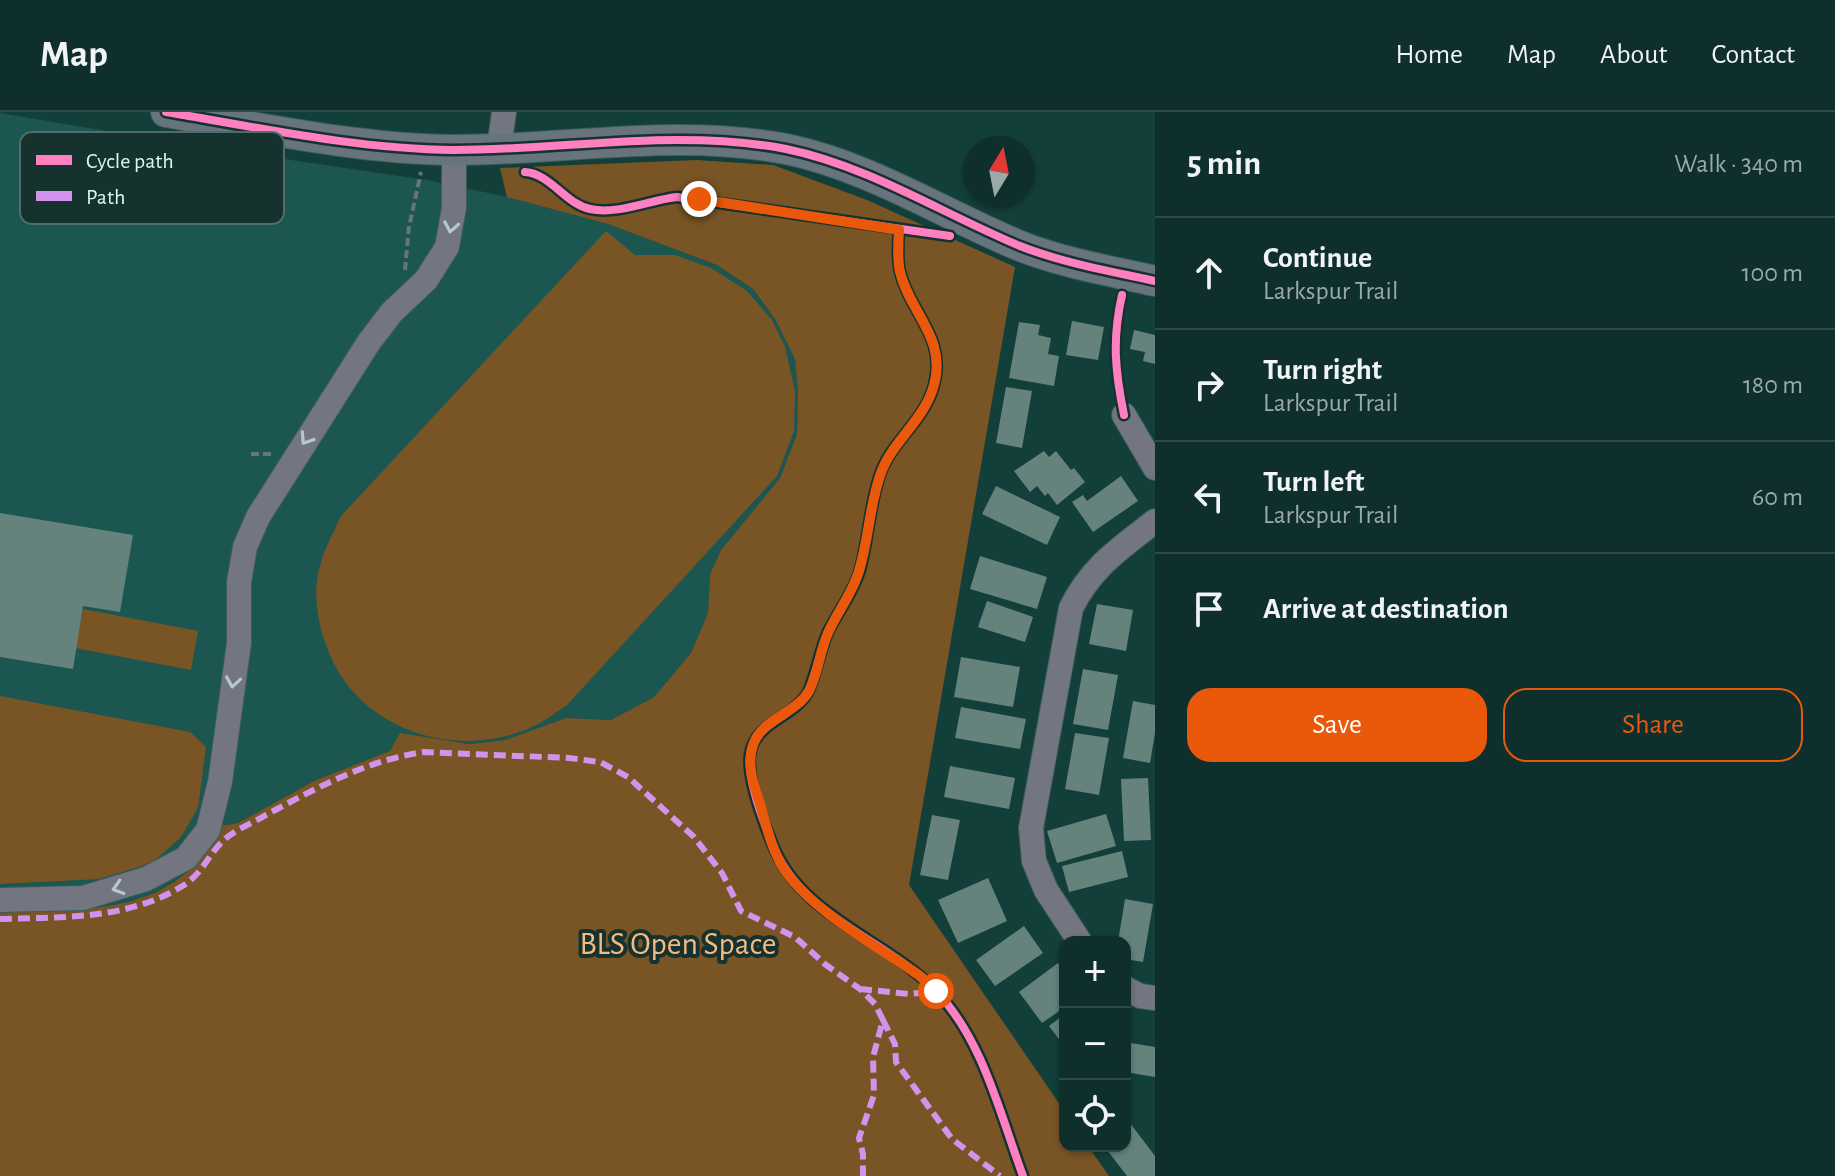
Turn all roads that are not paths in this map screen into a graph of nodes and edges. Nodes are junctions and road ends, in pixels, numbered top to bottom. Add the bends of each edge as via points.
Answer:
1 (166, 112) edge
2 (504, 112) edge
3 (220, 117) edge
4 (499, 148) junction
5 (454, 150) junction
6 (1155, 281) edge
7 (1124, 415) dead end
8 (1155, 468) edge
9 (1155, 521) edge
10 (0, 900) edge
11 (1076, 936) edge
12 (1131, 991) edge
13 (1155, 998) edge

1 - 3 main road
2 - 4 street
3 - 5 main road via 375,145
4 - 5 main road
4 - 6 main road via 700,140 787,149 842,165 1023,247
5 -> 10 street via 454,208 447,247 426,280 369,342 258,517 245,547 239,643 208,830 186,858 146,879 83,898
7 - 8 street
9 - 11 street via 1084,582 1071,608 1031,828 1034,861 1046,890
12 - 13 street

